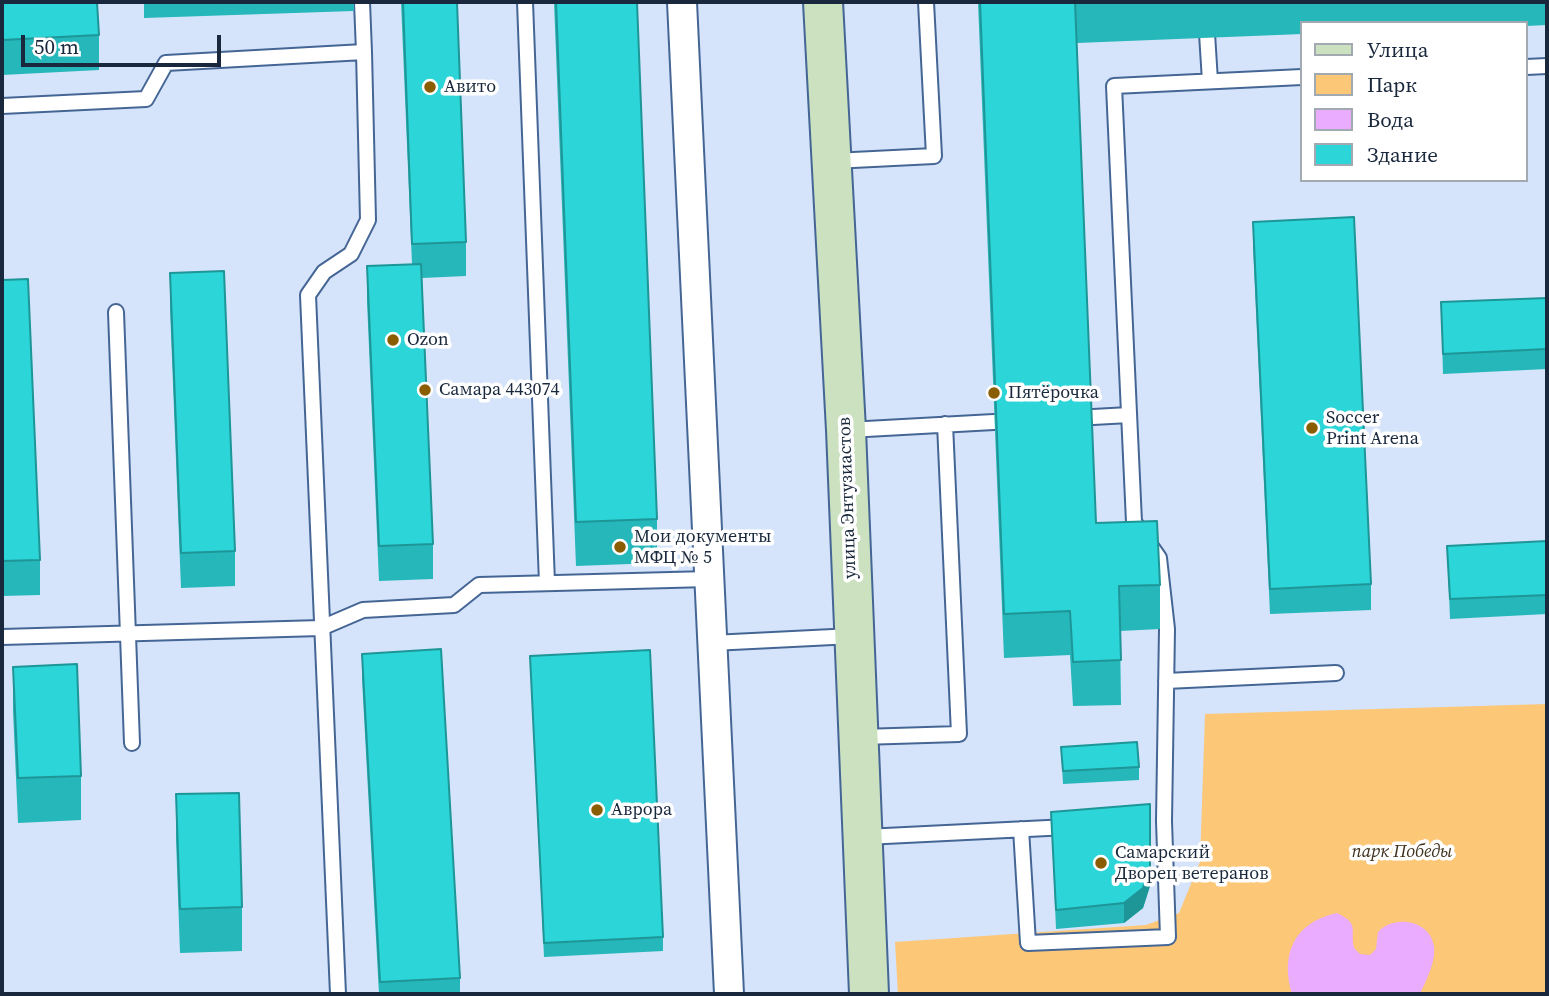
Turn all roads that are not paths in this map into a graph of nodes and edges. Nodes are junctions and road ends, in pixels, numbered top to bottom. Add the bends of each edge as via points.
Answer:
1 (362, 2) edge
2 (525, 2) edge
3 (682, 2) edge
4 (823, 2) edge
5 (926, 2) edge
6 (1205, 2) edge
7 (364, 52) junction
8 (1547, 66) edge
9 (1528, 67) edge
10 (1300, 77) edge
11 (1210, 81) junction
12 (2, 106) edge
13 (832, 161) junction
14 (116, 312) dead end
15 (1129, 415) junction
16 (1063, 419) edge
17 (1024, 421) edge
18 (945, 424) junction
19 (846, 430) junction
20 (709, 579) junction
21 (547, 583) junction
22 (321, 628) junction
23 (128, 634) junction
24 (853, 636) junction
25 (2, 637) edge
26 (712, 643) junction
27 (1336, 673) dead end
28 (1166, 681) junction
29 (857, 737) junction
30 (132, 743) dead end
31 (1086, 826) edge
32 (1021, 829) junction
33 (861, 837) junction
34 (338, 994) edge
35 (729, 994) edge
36 (869, 994) edge

1 - 7 lane
2 - 21 lane
3 - 20 street
4 - 13 main road, улица Энтузиастов
5 - 13 lane via 934,156
6 - 11 lane
7 - 12 lane via 166,63 146,99
7 - 22 lane via 368,220 351,254 324,272 308,295
8 - 9 lane
10 - 11 lane
11 - 15 lane via 1114,86
13 - 19 main road, улица Энтузиастов
14 - 23 lane
15 - 16 lane
15 - 28 lane via 1134,522 1160,558 1167,629
17 - 18 lane
18 - 19 lane
18 - 29 lane via 959,734
19 - 24 main road, улица Энтузиастов
20 - 21 lane
20 - 26 street
21 - 22 lane via 479,585 453,605 363,610
22 - 23 lane
22 - 34 lane
23 - 25 lane
23 - 30 lane
24 - 26 lane
24 - 29 main road, улица Энтузиастов
26 - 35 street
27 - 28 lane
28 - 32 lane via 1157,822 1168,937 1028,943
29 - 33 main road, улица Энтузиастов
31 - 32 lane
32 - 33 lane
33 - 36 main road, улица Энтузиастов

